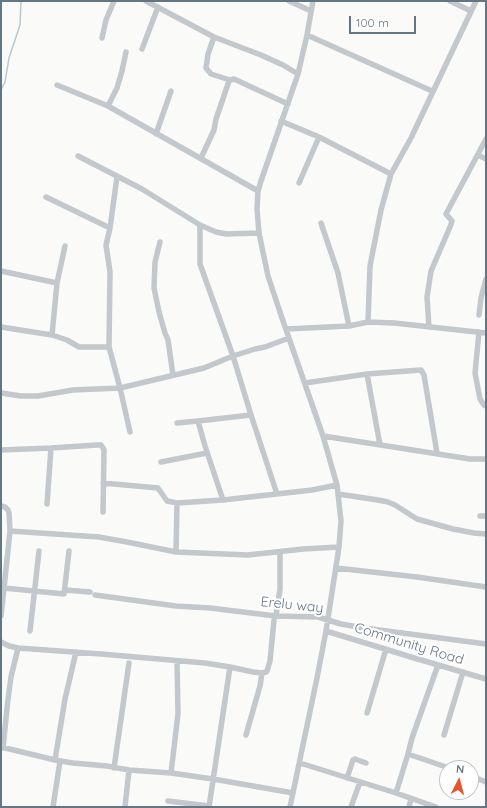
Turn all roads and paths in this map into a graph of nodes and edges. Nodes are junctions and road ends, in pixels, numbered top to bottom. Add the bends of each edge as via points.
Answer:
1 (114, 1) edge
2 (146, 1) edge
3 (289, 1) edge
4 (313, 1) edge
5 (450, 1) edge
6 (476, 1) edge
7 (158, 7) junction
8 (311, 11) junction
9 (471, 11) junction
10 (307, 35) junction
11 (214, 36) junction
12 (102, 38) dead end
13 (142, 49) dead end
14 (126, 52) dead end
15 (298, 74) junction
16 (230, 80) junction
17 (57, 85) dead end
18 (171, 91) dead end
19 (432, 91) junction
20 (288, 104) junction
21 (108, 106) junction
22 (281, 121) junction
23 (156, 134) junction
24 (319, 137) junction
25 (486, 139) edge
26 (478, 155) junction
27 (78, 156) dead end
28 (201, 158) junction
29 (486, 159) edge
30 (391, 174) junction
31 (117, 177) junction
32 (299, 183) dead end
33 (258, 191) junction
34 (46, 197) dead end
35 (321, 223) dead end
36 (200, 225) junction
37 (110, 228) junction
38 (258, 233) junction
39 (160, 242) dead end
40 (65, 246) dead end
41 (1, 271) edge
42 (486, 279) edge
43 (57, 283) junction
44 (479, 315) dead end
45 (368, 322) junction
46 (349, 326) junction
47 (1, 327) edge
48 (428, 327) junction
49 (286, 329) junction
50 (479, 332) junction
51 (486, 332) edge
52 (52, 335) junction
53 (289, 338) junction
54 (109, 347) junction
55 (233, 356) junction
56 (367, 374) junction
57 (173, 375) junction
58 (305, 383) junction
59 (120, 388) junction
60 (1, 393) edge
61 (486, 406) edge
62 (251, 415) junction
63 (198, 421) junction
64 (177, 423) dead end
65 (130, 432) dead end
66 (323, 436) junction
67 (380, 445) junction
68 (51, 448) junction
69 (1, 450) edge
70 (207, 453) junction
71 (437, 453) junction
72 (486, 459) edge
73 (161, 462) dead end
74 (103, 483) junction
75 (337, 485) junction
76 (277, 494) junction
77 (338, 494) junction
78 (223, 500) junction
79 (177, 503) junction
80 (47, 504) dead end
81 (1, 506) edge
82 (103, 512) dead end
83 (10, 531) junction
84 (486, 534) edge
85 (340, 547) junction
86 (39, 551) dead end
87 (69, 551) dead end
88 (176, 552) junction
89 (280, 552) junction
90 (336, 568) junction
91 (486, 587) edge
92 (4, 588) junction
93 (65, 590) junction
94 (35, 592) junction
95 (1, 616) edge
96 (275, 618) junction
97 (328, 620) junction
98 (30, 631) dead end
99 (326, 631) junction
100 (1, 642) edge
101 (486, 644) edge
102 (18, 648) junction
103 (386, 649) junction
104 (76, 652) junction
105 (178, 661) junction
106 (129, 663) dead end
107 (438, 665) junction
108 (230, 667) junction
109 (463, 672) junction
110 (262, 673) junction
111 (486, 678) edge
112 (367, 713) dead end
113 (246, 735) dead end
114 (444, 735) dead end
115 (2, 747) edge
116 (408, 754) junction
117 (58, 761) junction
118 (300, 763) junction
119 (366, 763) dead end
120 (439, 765) edge
121 (114, 768) junction
122 (129, 770) junction
123 (171, 773) junction
124 (346, 778) junction
125 (213, 779) junction
126 (360, 782) junction
127 (293, 793) junction
128 (396, 793) junction
129 (412, 799) junction
130 (168, 801) dead end
131 (53, 807) edge
132 (125, 807) edge
133 (209, 807) edge
134 (290, 807) edge
135 (351, 807) edge
136 (409, 807) edge
137 (436, 807) edge

1 - 12 street
2 - 7 street
3 - 8 street
4 - 8 street
5 - 9 street
6 - 9 street
7 - 11 street
7 - 13 street
8 - 10 street
9 - 19 street
10 - 15 street
10 - 19 street
11 - 15 street via 261,55
11 - 16 street via 206,68 211,74
14 - 21 street via 117,88
15 - 20 street
16 - 20 street via 234,79
16 - 28 street via 214,130
17 - 21 street
18 - 23 street
19 - 30 street
20 - 22 street
21 - 23 street
22 - 24 street
22 - 33 street
23 - 28 street
24 - 30 street
24 - 32 street
25 - 26 street
26 - 29 street
26 - 48 street via 446,214 452,221 431,271 427,297
27 - 31 street
28 - 33 street
30 - 45 street via 370,266
31 - 36 street via 142,189
31 - 37 street
33 - 38 street
34 - 37 street
35 - 46 street via 338,273
36 - 38 street via 226,234
36 - 55 street via 200,264
37 - 54 street via 106,245 110,272
38 - 49 street via 268,276
39 - 57 street via 154,262 154,288 168,340
40 - 43 street
41 - 43 street
42 - 44 street
43 - 52 street
45 - 46 street
45 - 48 street
46 - 49 street
47 - 52 street
48 - 50 street
49 - 53 street
50 - 51 street
50 - 61 street via 475,373 480,399
52 - 54 street via 79,347
53 - 55 street
53 - 58 street
54 - 59 street
55 - 57 street via 204,368
55 - 62 street
56 - 58 street
56 - 67 street
56 - 71 street via 422,370
57 - 59 street
58 - 66 street
59 - 60 street via 73,390 38,396
59 - 65 street
62 - 63 street
62 - 76 street
63 - 64 street
63 - 70 street
66 - 67 street
66 - 75 street
67 - 71 street
68 - 69 street
68 - 74 street via 101,445 104,450
68 - 80 street
70 - 73 street
70 - 78 street
71 - 72 street
74 - 79 street via 155,487 167,501
74 - 82 street
75 - 76 street
75 - 77 street
76 - 78 street
77 - 84 street via 388,502 417,519 453,529
77 - 85 street
78 - 79 street
79 - 88 street
81 - 83 street via 8,510
83 - 88 street via 99,537
83 - 92 street
85 - 89 street
85 - 90 street
86 - 94 street
87 - 93 street
88 - 89 street via 248,555
89 - 96 street via 281,581
90 - 91 street
90 - 97 street
92 - 94 street
92 - 95 street
93 - 94 street, Erelu way via 64,594
93 - 96 street, Erelu way
94 - 98 street
96 - 97 street, Erelu way via 310,616
96 - 110 street via 270,661 266,672
97 - 99 street
97 - 101 street, Erelu way via 364,628
99 - 103 street, Community Road
99 - 118 street
100 - 102 street
102 - 104 street
102 - 115 street via 11,677
103 - 107 street, Community Road
103 - 112 street
104 - 105 street
104 - 117 street via 65,699
105 - 108 street
105 - 123 street via 178,714
106 - 121 street
107 - 109 street, Community Road
107 - 116 street
108 - 110 street
108 - 125 street
109 - 111 street, Community Road
109 - 114 street
110 - 113 street
115 - 117 street
116 - 120 street
116 - 128 street
117 - 121 street
117 - 131 street
118 - 124 street
118 - 127 street
119 - 124 street via 353,760
121 - 122 street
122 - 123 street
122 - 132 street
123 - 125 street
124 - 126 street
125 - 127 street
125 - 133 street
126 - 128 street
126 - 135 street
127 - 134 street
128 - 129 street
129 - 136 street
129 - 137 street
130 - 133 street

